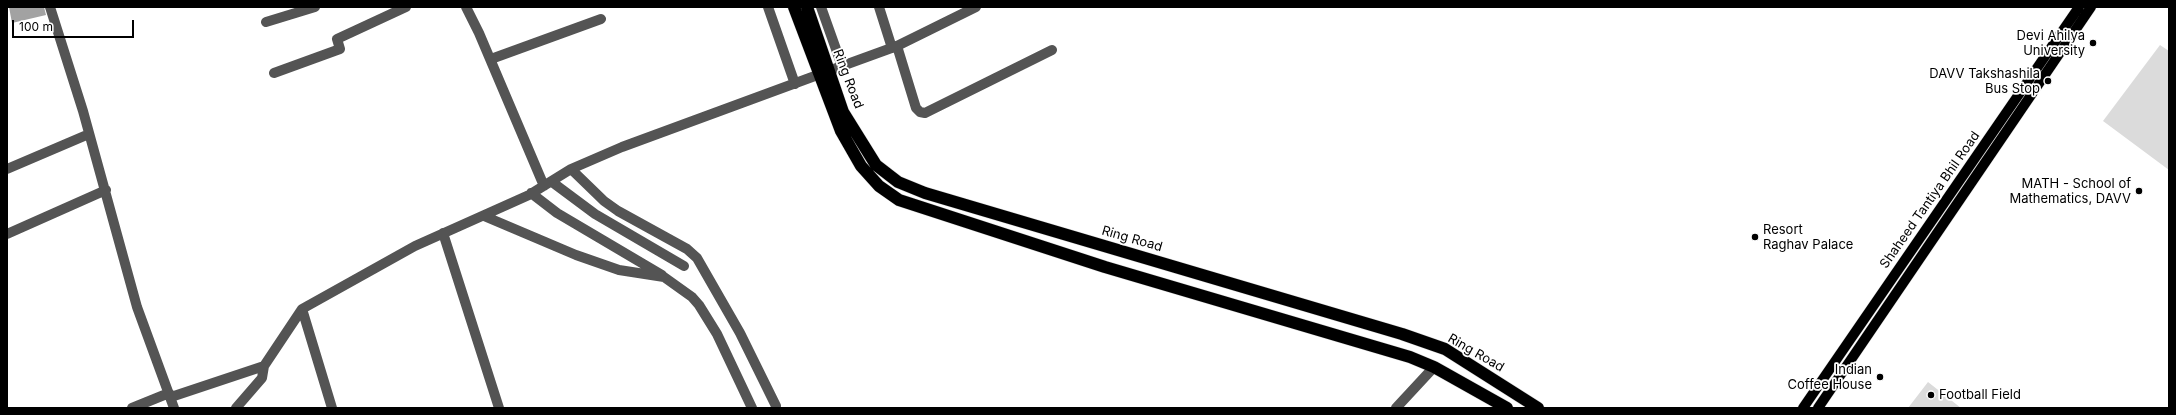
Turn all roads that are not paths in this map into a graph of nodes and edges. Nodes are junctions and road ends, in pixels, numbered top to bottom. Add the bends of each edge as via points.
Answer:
1 (50, 7) edge
2 (315, 7) edge
3 (406, 7) edge
4 (466, 7) edge
5 (768, 7) edge
6 (794, 7) edge
7 (807, 7) edge
8 (821, 7) edge
9 (879, 7) edge
10 (976, 7) edge
11 (2079, 7) edge
12 (2091, 7) edge
13 (601, 18) dead end
14 (266, 22) dead end
15 (894, 47) junction
16 (1052, 50) dead end
17 (491, 59) junction
18 (842, 66) junction
19 (274, 73) dead end
20 (824, 73) junction
21 (795, 84) junction
22 (90, 134) junction
23 (7, 169) edge
24 (571, 169) junction
25 (548, 184) junction
26 (106, 190) junction
27 (532, 193) junction
28 (484, 216) junction
29 (443, 233) junction
30 (7, 234) edge
31 (684, 266) dead end
32 (664, 276) junction
33 (302, 309) junction
34 (1846, 345) junction
35 (1857, 351) junction
36 (264, 366) junction
37 (1434, 367) junction
38 (170, 395) junction
39 (776, 406) dead end
40 (132, 408) edge
41 (174, 408) edge
42 (236, 408) edge
43 (332, 408) edge
44 (499, 408) edge
45 (752, 408) edge
46 (1396, 408) edge
47 (1507, 408) edge
48 (1538, 408) edge
49 (1802, 408) edge
50 (1818, 408) edge

1 - 22 street
2 - 14 street
3 - 19 street via 337,40 340,49
4 - 17 street
5 - 21 street
6 - 20 highway, Ring Road
7 - 20 highway, Ring Road
8 - 18 street
9 - 15 street
10 - 15 street
11 - 34 main road, Shaheed Tantiya Bhil Road
12 - 35 main road
13 - 17 street
15 - 16 street via 916,108 920,112 925,112
15 - 18 street
17 - 25 street
18 - 20 street
20 - 21 street
20 - 37 highway, Ring Road via 841,131 861,166 879,186 899,200 1105,267 1410,357
20 - 48 highway, Ring Road via 843,112 876,164 898,182 925,193 1402,334 1445,349
21 - 24 street via 622,147
22 - 23 street
22 - 26 street
24 - 25 street
24 - 39 street via 604,201 687,248 697,258 740,333
25 - 27 street
25 - 31 street
26 - 30 street
26 - 38 street via 137,307
27 - 28 street
27 - 32 street via 557,213
28 - 29 street
28 - 32 street via 576,255 619,270
29 - 33 street
29 - 44 street
32 - 45 street via 700,305 717,334
33 - 36 street
33 - 43 street
34 - 35 main road
34 - 49 main road, Shaheed Tantiya Bhil Road
35 - 50 main road
36 - 38 street
36 - 42 street via 262,378
37 - 46 street
37 - 47 highway, Ring Road
38 - 40 street
38 - 41 street

